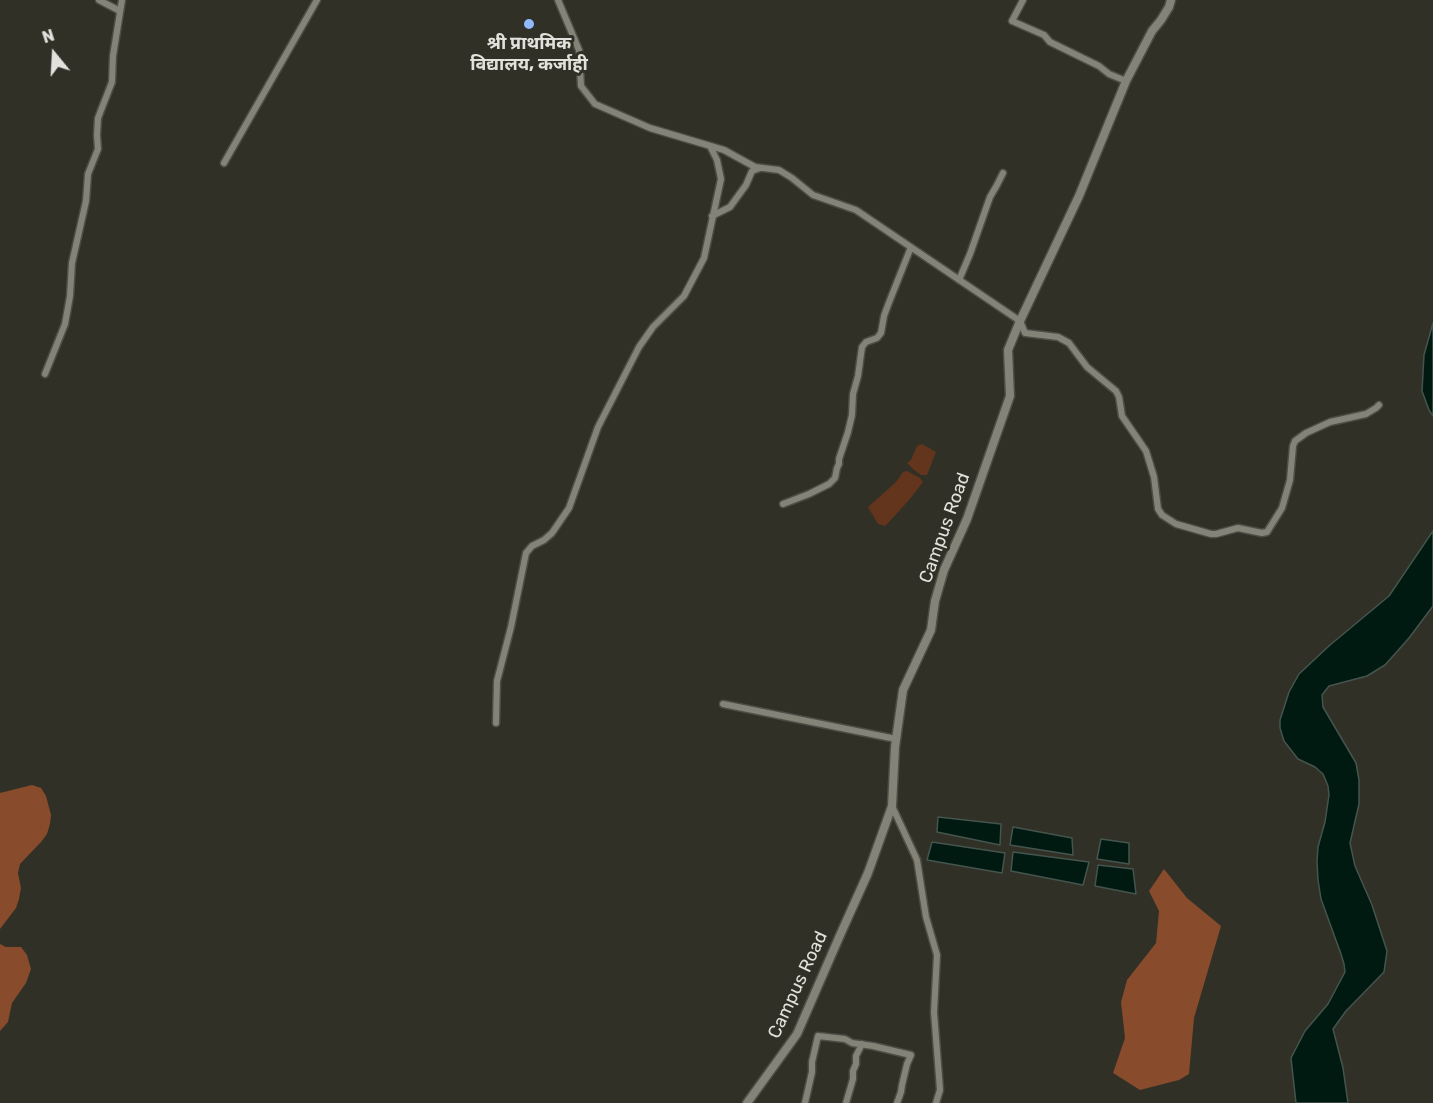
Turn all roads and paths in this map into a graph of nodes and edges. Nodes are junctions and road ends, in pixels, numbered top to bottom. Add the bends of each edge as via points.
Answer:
1 (99, 0) edge
2 (122, 0) edge
3 (317, 0) edge
4 (558, 0) edge
5 (1023, 0) edge
6 (1171, 0) edge
7 (120, 11) junction
8 (1126, 81) junction
9 (710, 146) junction
10 (224, 163) dead end
11 (760, 168) junction
12 (1003, 173) dead end
13 (712, 216) junction
14 (911, 248) junction
15 (960, 280) junction
16 (1020, 321) junction
17 (45, 374) dead end
18 (1379, 405) dead end
19 (783, 504) dead end
20 (723, 704) dead end
21 (496, 723) dead end
22 (896, 739) junction
23 (892, 806) junction
24 (862, 1044) junction
25 (747, 1103) edge
26 (805, 1103) edge
27 (846, 1103) edge
28 (897, 1103) edge
29 (936, 1103) edge

1 - 7 street
2 - 7 street
3 - 10 street
4 - 9 street via 579,50 581,86 595,104 650,128
5 - 8 street via 1012,21
6 - 8 street, Campus Road
7 - 17 street via 112,82 98,118 98,149 88,174 65,324
8 - 16 street, Campus Road via 1079,196
9 - 11 street
9 - 13 street via 721,179
11 - 13 street via 752,171 730,207
11 - 14 street via 779,170 813,195 856,210
12 - 15 street via 990,197
13 - 21 street via 704,258 684,296 639,346 598,427 569,508 552,533 526,552 497,681
14 - 15 street
14 - 19 street via 881,333 862,347 852,415 835,478
15 - 16 street
16 - 18 street via 1024,333 1058,337 1069,343 1087,367 1116,391 1122,416 1146,451 1159,512 1176,524 1211,534 1238,528 1267,532 1282,508 1295,441 1330,422 1366,414
16 - 22 street, Campus Road via 1008,350 1010,396 967,519 944,570 931,630 903,690
20 - 22 street
22 - 23 street, Campus Road
23 - 25 street, Campus Road via 868,873 797,1034
23 - 29 street via 917,860 937,955 934,1012 940,1090
24 - 26 street via 819,1036
24 - 27 street
24 - 28 street via 911,1055

